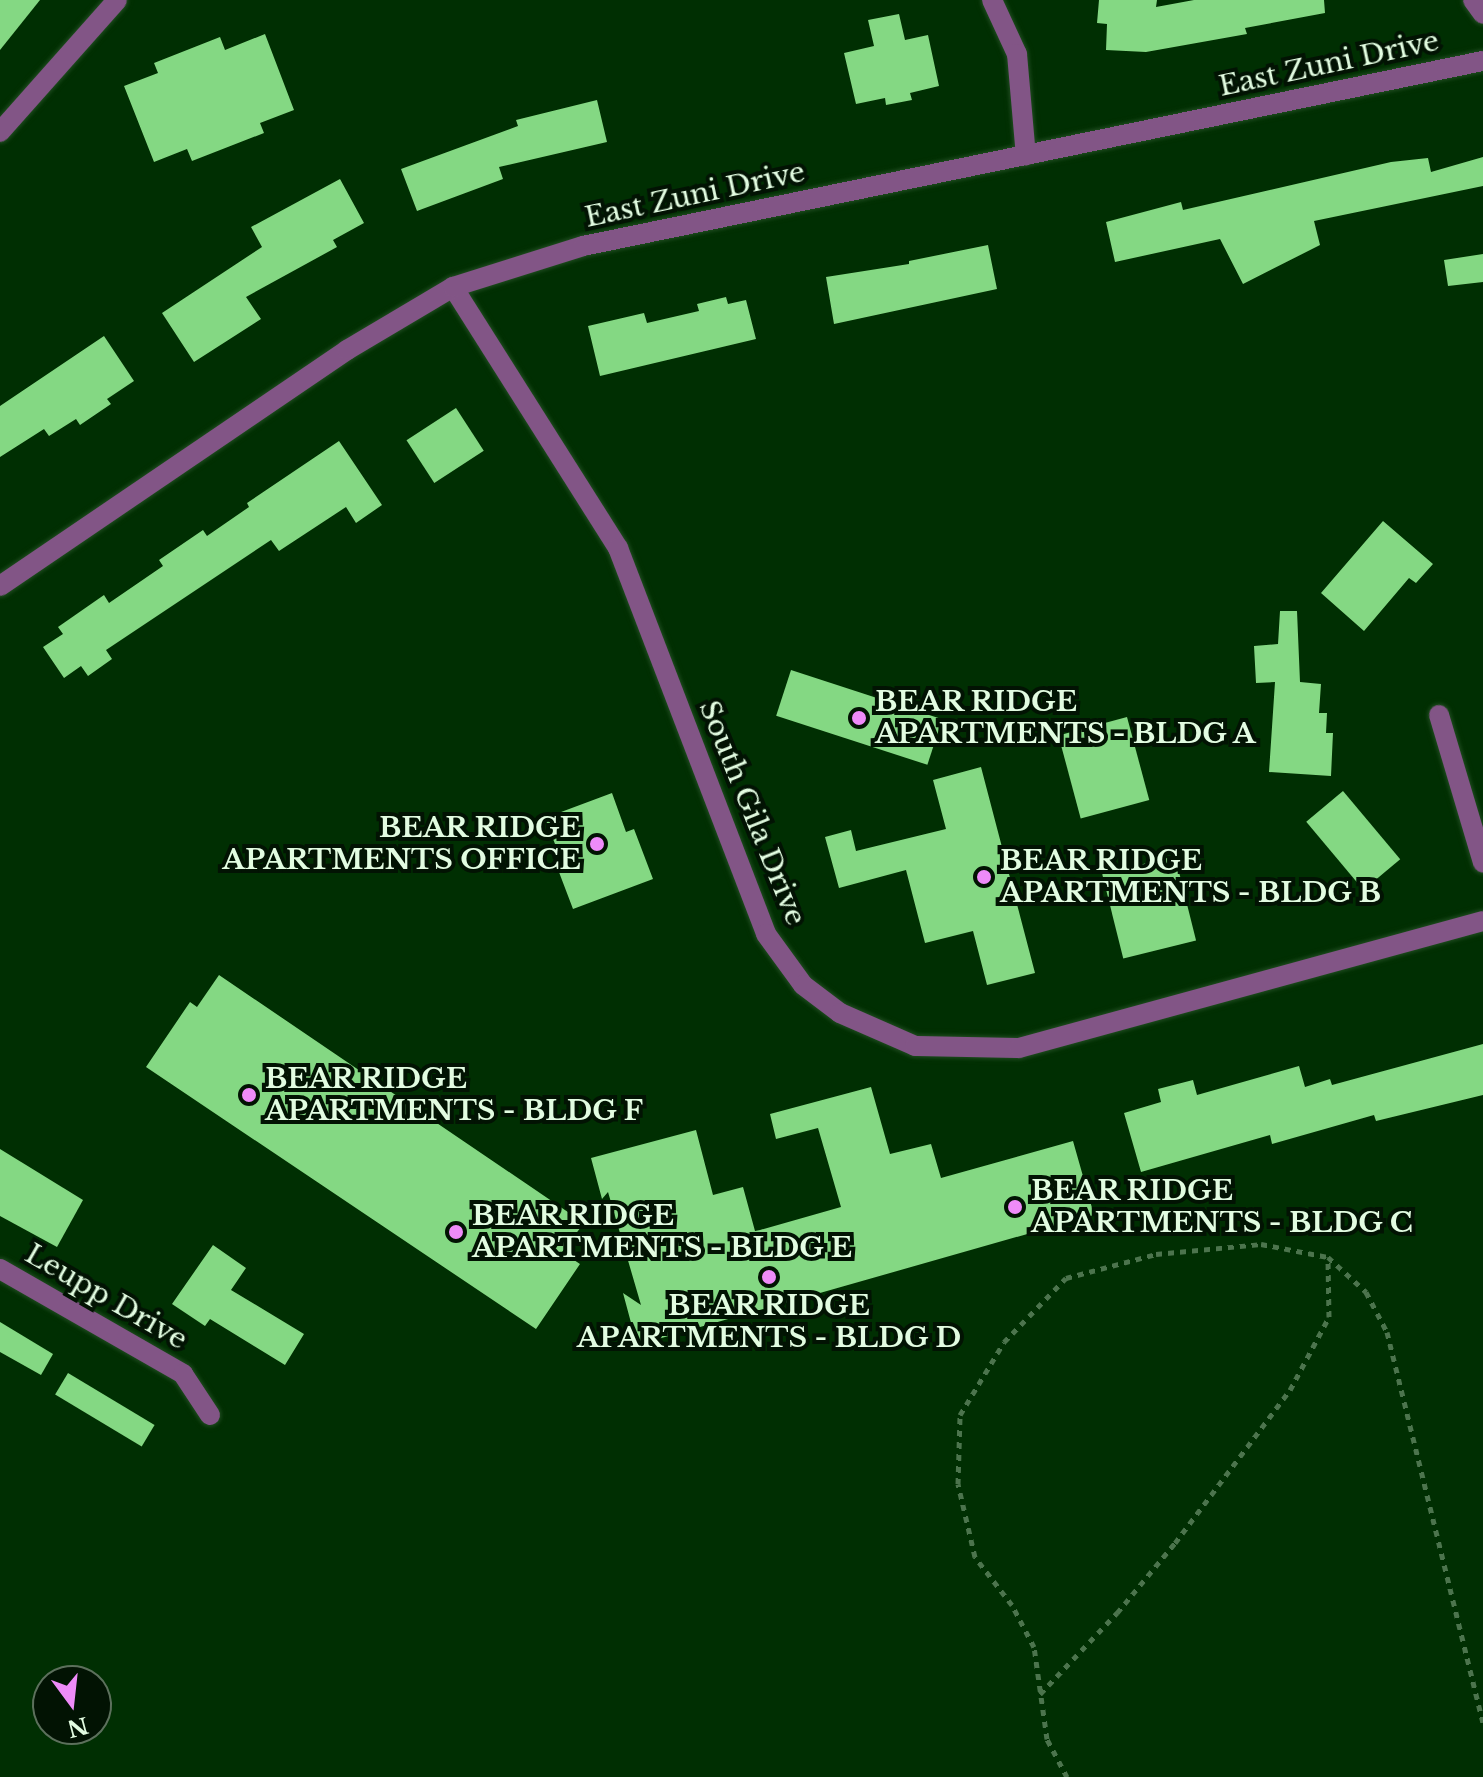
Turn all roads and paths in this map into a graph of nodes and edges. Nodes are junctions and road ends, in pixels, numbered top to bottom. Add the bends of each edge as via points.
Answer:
1 (117, 0) edge
2 (992, 0) edge
3 (1473, 0) edge
4 (1483, 14) edge
5 (1483, 61) edge
6 (0, 132) edge
7 (1026, 156) junction
8 (453, 287) junction
9 (0, 586) edge
10 (1439, 715) dead end
11 (1483, 863) edge
12 (1483, 921) edge
13 (1328, 1257) junction
14 (0, 1269) edge
15 (210, 1415) dead end
16 (1039, 1694) junction
17 (1483, 1722) edge
18 (1067, 1777) edge

1 - 6 street
2 - 7 street via 1017,54
3 - 4 street
5 - 7 street, East Zuni Drive
7 - 8 street, East Zuni Drive via 583,246
8 - 9 street, East Zuni Drive via 347,350
8 - 12 street, South Gila Drive via 618,548 766,934 803,985 840,1013 915,1046 1019,1048
10 - 11 street
13 - 16 path via 1329,1317 1290,1390 1175,1543
13 - 16 path via 1261,1244 1156,1254 1066,1278 1004,1342 960,1415 958,1484 975,1557 1012,1605 1034,1647
13 - 17 path via 1366,1292 1387,1332
14 - 15 street, Leupp Drive via 183,1374
16 - 18 path via 1047,1739

